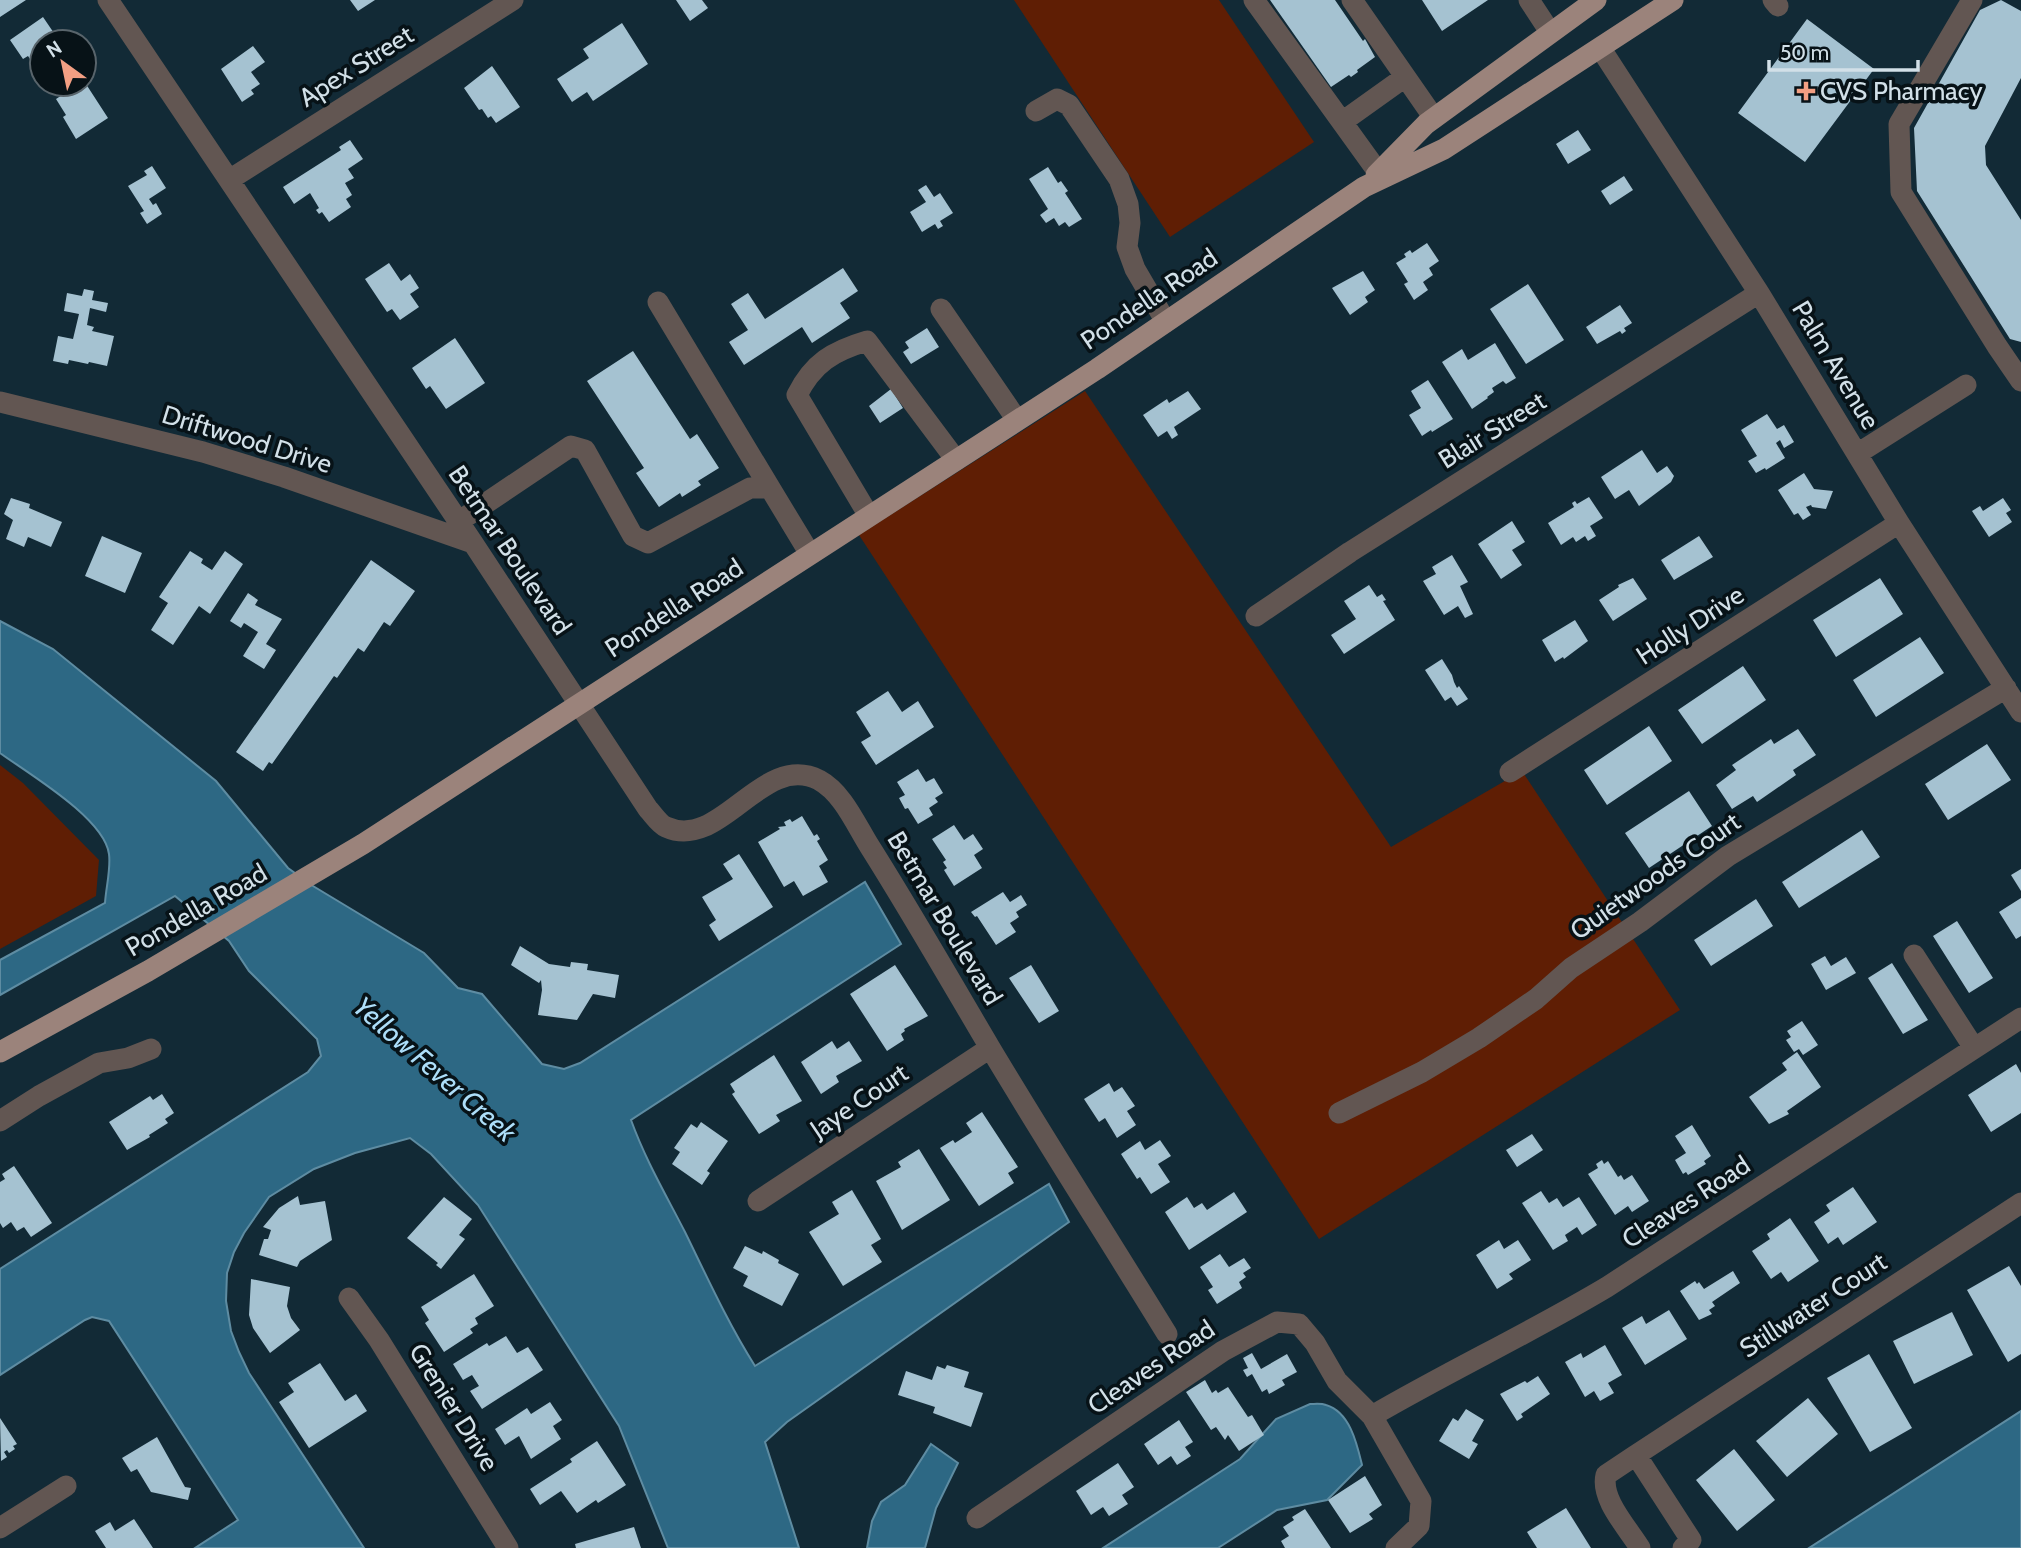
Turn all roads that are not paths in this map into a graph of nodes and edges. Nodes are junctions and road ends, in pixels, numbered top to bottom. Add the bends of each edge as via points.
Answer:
1 (108, 0) edge
2 (513, 0) edge
3 (1254, 0) edge
4 (1352, 0) edge
5 (1529, 0) edge
6 (1596, 0) edge
7 (1672, 0) edge
8 (1972, 0) edge
9 (1550, 32) junction
10 (1601, 48) junction
11 (1405, 77) junction
12 (1036, 111) dead end
13 (1434, 118) junction
14 (1342, 122) junction
15 (1371, 179) junction
16 (229, 180) junction
17 (1759, 293) junction
18 (658, 302) dead end
19 (941, 309) dead end
20 (1166, 322) junction
21 (2021, 381) edge
22 (1966, 385) dead end
23 (0, 402) edge
24 (1017, 420) junction
25 (1857, 454) junction
26 (956, 460) junction
27 (770, 488) junction
28 (869, 516) junction
29 (458, 522) junction
30 (1899, 523) junction
31 (473, 543) junction
32 (810, 554) junction
33 (1256, 616) dead end
34 (2006, 688) junction
35 (578, 703) junction
36 (2021, 712) edge
37 (1510, 772) dead end
38 (1914, 955) dead end
39 (2021, 1018) edge
40 (990, 1048) junction
41 (1974, 1048) junction
42 (151, 1049) dead end
43 (0, 1052) edge
44 (1339, 1113) dead end
45 (0, 1121) edge
46 (758, 1201) dead end
47 (2021, 1203) edge
48 (349, 1298) dead end
49 (1167, 1334) dead end
50 (1372, 1416) junction
51 (1636, 1455) junction
52 (66, 1486) dead end
53 (977, 1518) dead end
54 (0, 1528) edge
55 (508, 1548) edge
56 (1396, 1548) edge
57 (1640, 1548) edge
58 (1683, 1548) edge

1 - 16 street, Betmar Boulevard
2 - 16 street, Apex Street
3 - 14 street
4 - 11 street
5 - 9 street
6 - 9 main road, Pondella Road
7 - 10 main road, Pondella Road
8 - 21 street via 1899,124 1901,192
9 - 13 main road, Pondella Road
10 - 15 main road, Pondella Road via 1444,149
10 - 17 street, Palm Avenue
11 - 13 street
11 - 14 street
12 - 20 street via 1057,99 1069,105 1119,179 1128,204 1127,247
13 - 15 main road, Pondella Road
14 - 15 street
15 - 20 main road, Pondella Road
16 - 29 street, Betmar Boulevard
17 - 25 street, Palm Avenue
17 - 33 street, Blair Street
18 - 27 street
19 - 24 street
20 - 24 main road, Pondella Road
22 - 25 street
23 - 31 street, Driftwood Drive via 203,452
24 - 26 main road, Pondella Road
25 - 30 street, Palm Avenue
26 - 28 main road, Pondella Road
26 - 28 street via 867,341 824,359 797,396
27 - 29 street via 750,488 648,543 634,536 585,450 571,446
27 - 32 street
28 - 32 main road, Pondella Road
29 - 31 street, Betmar Boulevard
30 - 34 street, Palm Avenue
30 - 37 street, Holly Drive
31 - 35 street, Betmar Boulevard
32 - 35 main road, Pondella Road
34 - 36 street, Palm Avenue
34 - 44 street, Quietwoods Court via 1728,856 1479,1038
35 - 40 street, Betmar Boulevard via 665,827 687,832 709,825 773,780 795,775 818,780 836,794
35 - 43 main road, Pondella Road via 363,844
38 - 41 street
39 - 41 street, Cleaves Road
40 - 46 street, Jaye Court
40 - 49 street, Betmar Boulevard
41 - 50 street, Cleaves Road via 1607,1287
42 - 45 street via 99,1063
47 - 51 street, Stillwater Court
48 - 55 street, Grenier Drive
50 - 53 street, Cleaves Road via 1337,1381 1299,1324 1277,1322 1223,1351
50 - 56 street, Cleaves Road via 1421,1501 1419,1526
51 - 57 street, Stillwater Court via 1606,1475 1604,1485
51 - 58 street via 1691,1541
52 - 54 street

